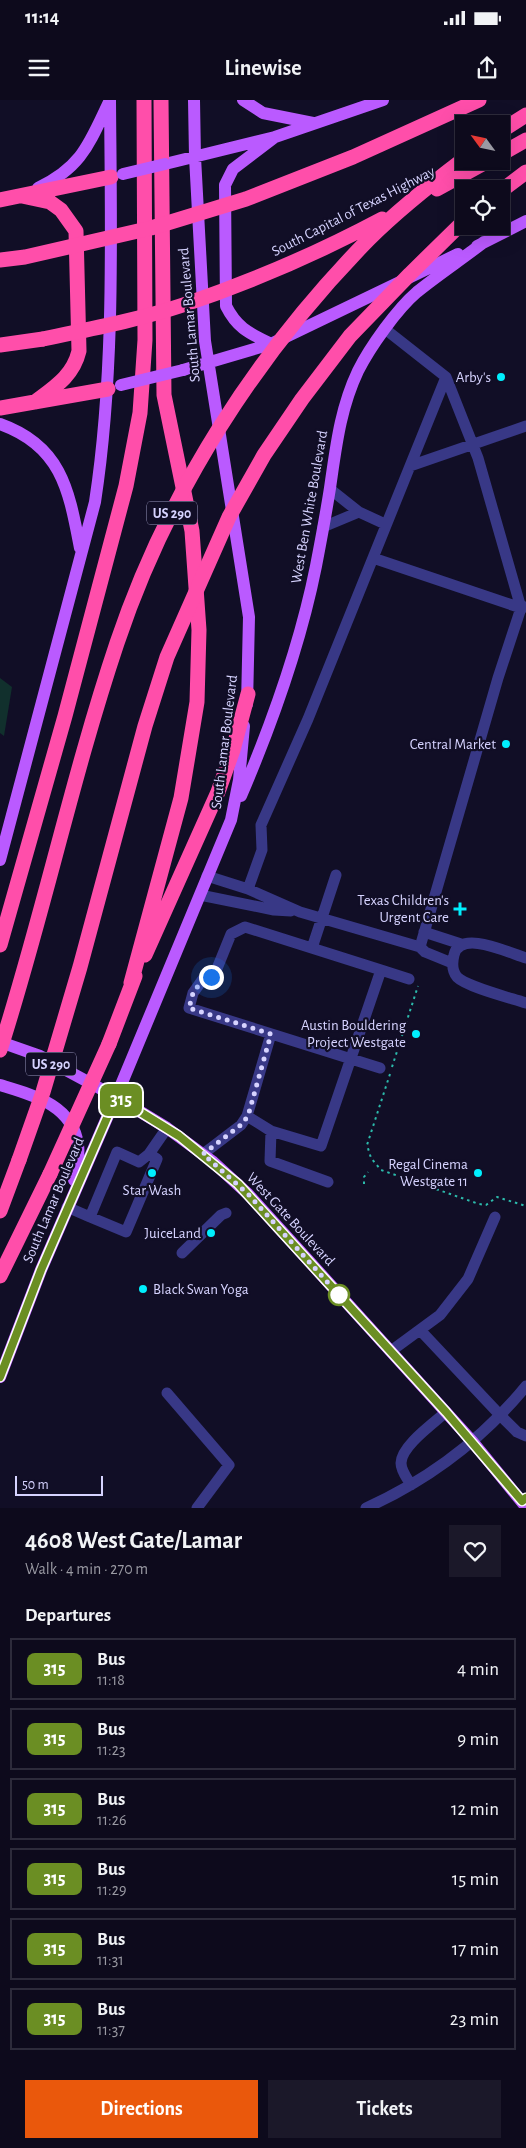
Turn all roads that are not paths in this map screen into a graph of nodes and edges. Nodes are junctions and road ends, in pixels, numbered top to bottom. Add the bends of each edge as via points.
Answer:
1 (110, 100) edge
2 (144, 100) edge
3 (160, 100) edge
4 (194, 100) edge
5 (243, 100) edge
6 (383, 100) edge
7 (479, 100) edge
8 (526, 115) edge
9 (318, 124) junction
10 (510, 125) edge
11 (275, 137) junction
12 (526, 140) edge
13 (510, 149) edge
14 (195, 157) junction
15 (455, 166) edge
16 (472, 170) edge
17 (526, 172) edge
18 (117, 176) junction
19 (510, 184) edge
20 (22, 196) junction
21 (0, 200) edge
22 (526, 221) edge
23 (455, 230) edge
24 (484, 242) junction
25 (0, 260) edge
26 (385, 329) junction
27 (271, 344) junction
28 (0, 345) edge
29 (207, 364) junction
30 (446, 377) junction
31 (114, 387) junction
32 (35, 402) junction
33 (0, 408) edge
34 (0, 424) edge
35 (526, 426) edge
36 (473, 444) junction
37 (410, 466) junction
38 (330, 490) junction
39 (359, 512) junction
40 (385, 524) junction
41 (323, 527) junction
42 (81, 551) junction
43 (373, 558) junction
44 (524, 607) edge
45 (248, 694) junction
46 (231, 820) junction
47 (0, 860) edge
48 (336, 875) dead end
49 (207, 876) junction
50 (248, 889) junction
51 (200, 895) junction
52 (300, 912) junction
53 (322, 918) junction
54 (424, 932) junction
55 (461, 944) junction
56 (0, 945) edge
57 (420, 947) junction
58 (312, 948) junction
59 (526, 958) edge
60 (452, 963) junction
61 (381, 970) junction
62 (414, 981) road end
63 (131, 983) junction
64 (526, 1003) edge
65 (271, 1034) junction
66 (0, 1042) edge
67 (0, 1050) edge
68 (352, 1060) junction
69 (380, 1068) dead end
70 (0, 1085) edge
71 (116, 1097) junction
72 (248, 1116) junction
73 (167, 1128) junction
74 (271, 1131) junction
75 (149, 1154) junction
76 (203, 1154) junction
77 (328, 1182) dead end
78 (72, 1195) junction
79 (67, 1207) junction
80 (0, 1211) edge
81 (226, 1214) dead end
82 (90, 1216) junction
83 (495, 1217) dead end
84 (182, 1253) dead end
85 (0, 1276) edge
86 (420, 1330) junction
87 (391, 1351) junction
88 (0, 1377) edge
89 (526, 1386) edge
90 (167, 1393) dead end
91 (446, 1412) junction
92 (499, 1414) junction
93 (526, 1436) edge
94 (472, 1441) junction
95 (411, 1485) junction
96 (525, 1502) edge
97 (197, 1508) edge
98 (366, 1508) edge

1 - 18 main road
1 - 20 main road via 91,139 70,170
2 - 56 highway via 146,340 140,413 119,515
3 - 63 highway via 164,396 192,531 199,630 197,693 180,798
4 - 14 main road, South Lamar Boulevard
5 - 9 main road via 263,113
6 - 9 main road
7 - 25 highway, bridge via 353,157 246,198 151,228
8 - 10 highway
9 - 11 main road
11 - 14 main road
11 - 27 main road via 233,169 225,186 226,306 233,320 250,334
12 - 13 highway
14 - 18 main road, bridge
14 - 29 main road, South Lamar Boulevard
15 - 67 highway, US 290, bridge via 370,237 308,305 258,369 181,494 149,560 117,641
16 - 28 highway, South Capital of Texas Highway, bridge via 359,232 269,273 182,305 103,326
17 - 19 highway
18 - 20 highway
18 - 31 main road
20 - 21 highway
20 - 32 highway via 50,202 61,210 76,231 79,351 76,363 65,379
22 - 24 main road, West Ben White Boulevard
23 - 80 highway, US 290, bridge via 350,336 302,399 229,517 167,657 43,1092
24 - 26 main road, West Ben White Boulevard via 416,294
24 - 27 main road, West Ben White Boulevard
26 - 30 street
26 - 38 main road, West Ben White Boulevard via 359,370 345,403
27 - 29 main road, West Ben White Boulevard
29 - 31 main road, West Ben White Boulevard, bridge
29 - 45 main road, South Lamar Boulevard via 249,617
30 - 36 street
30 - 37 street
31 - 32 highway
31 - 42 main road via 95,502
32 - 33 highway
34 - 42 main road via 28,437 54,464 70,494
35 - 36 street
36 - 37 street
36 - 44 street
37 - 40 street
38 - 39 street
38 - 41 main road, West Ben White Boulevard
39 - 40 street
39 - 41 street
40 - 43 street
41 - 46 main road, West Ben White Boulevard via 304,623 285,686
42 - 47 main road
43 - 44 street
43 - 50 street via 308,719 261,824 262,850
44 - 54 street via 498,678
45 - 46 main road, South Lamar Boulevard via 239,780
45 - 63 highway via 218,792
46 - 49 main road, South Lamar Boulevard
48 - 53 street
49 - 50 street
49 - 51 main road, South Lamar Boulevard
50 - 52 street
51 - 52 street
51 - 71 main road, South Lamar Boulevard
52 - 53 street
53 - 57 street
53 - 58 street
54 - 55 street
54 - 57 street
55 - 59 street via 477,943
55 - 60 street
57 - 60 street
58 - 61 street
58 - 65 street via 245,927 231,934 214,976 203,979 193,993 189,1008
60 - 64 street via 454,973 463,982
61 - 62 street
61 - 68 street
63 - 85 highway, bridge via 109,1044
65 - 68 street
65 - 72 street
66 - 71 main road, West Gate Boulevard via 40,1056
68 - 69 street
68 - 74 street via 321,1146
70 - 78 main road via 23,1092 68,1116 79,1147
71 - 73 main road, West Gate Boulevard
71 - 78 main road, South Lamar Boulevard
72 - 74 street
72 - 76 street
73 - 75 street
73 - 76 main road, West Gate Boulevard
74 - 77 street via 270,1161
75 - 82 street via 139,1162 117,1152
75 - 82 street via 158,1159 126,1232
76 - 87 main road, West Gate Boulevard via 248,1194
78 - 79 main road, South Lamar Boulevard
79 - 82 street
79 - 88 main road, South Lamar Boulevard
81 - 84 street via 220,1215
83 - 86 street via 468,1279 440,1315
86 - 87 street
86 - 92 street
87 - 91 main road, West Gate Boulevard
89 - 92 street
90 - 97 street via 229,1465
91 - 94 main road, West Gate Boulevard
91 - 95 street via 403,1455 401,1464
92 - 93 street via 517,1432
92 - 94 street
94 - 95 street via 452,1459
94 - 96 main road, West Gate Boulevard
95 - 98 street

